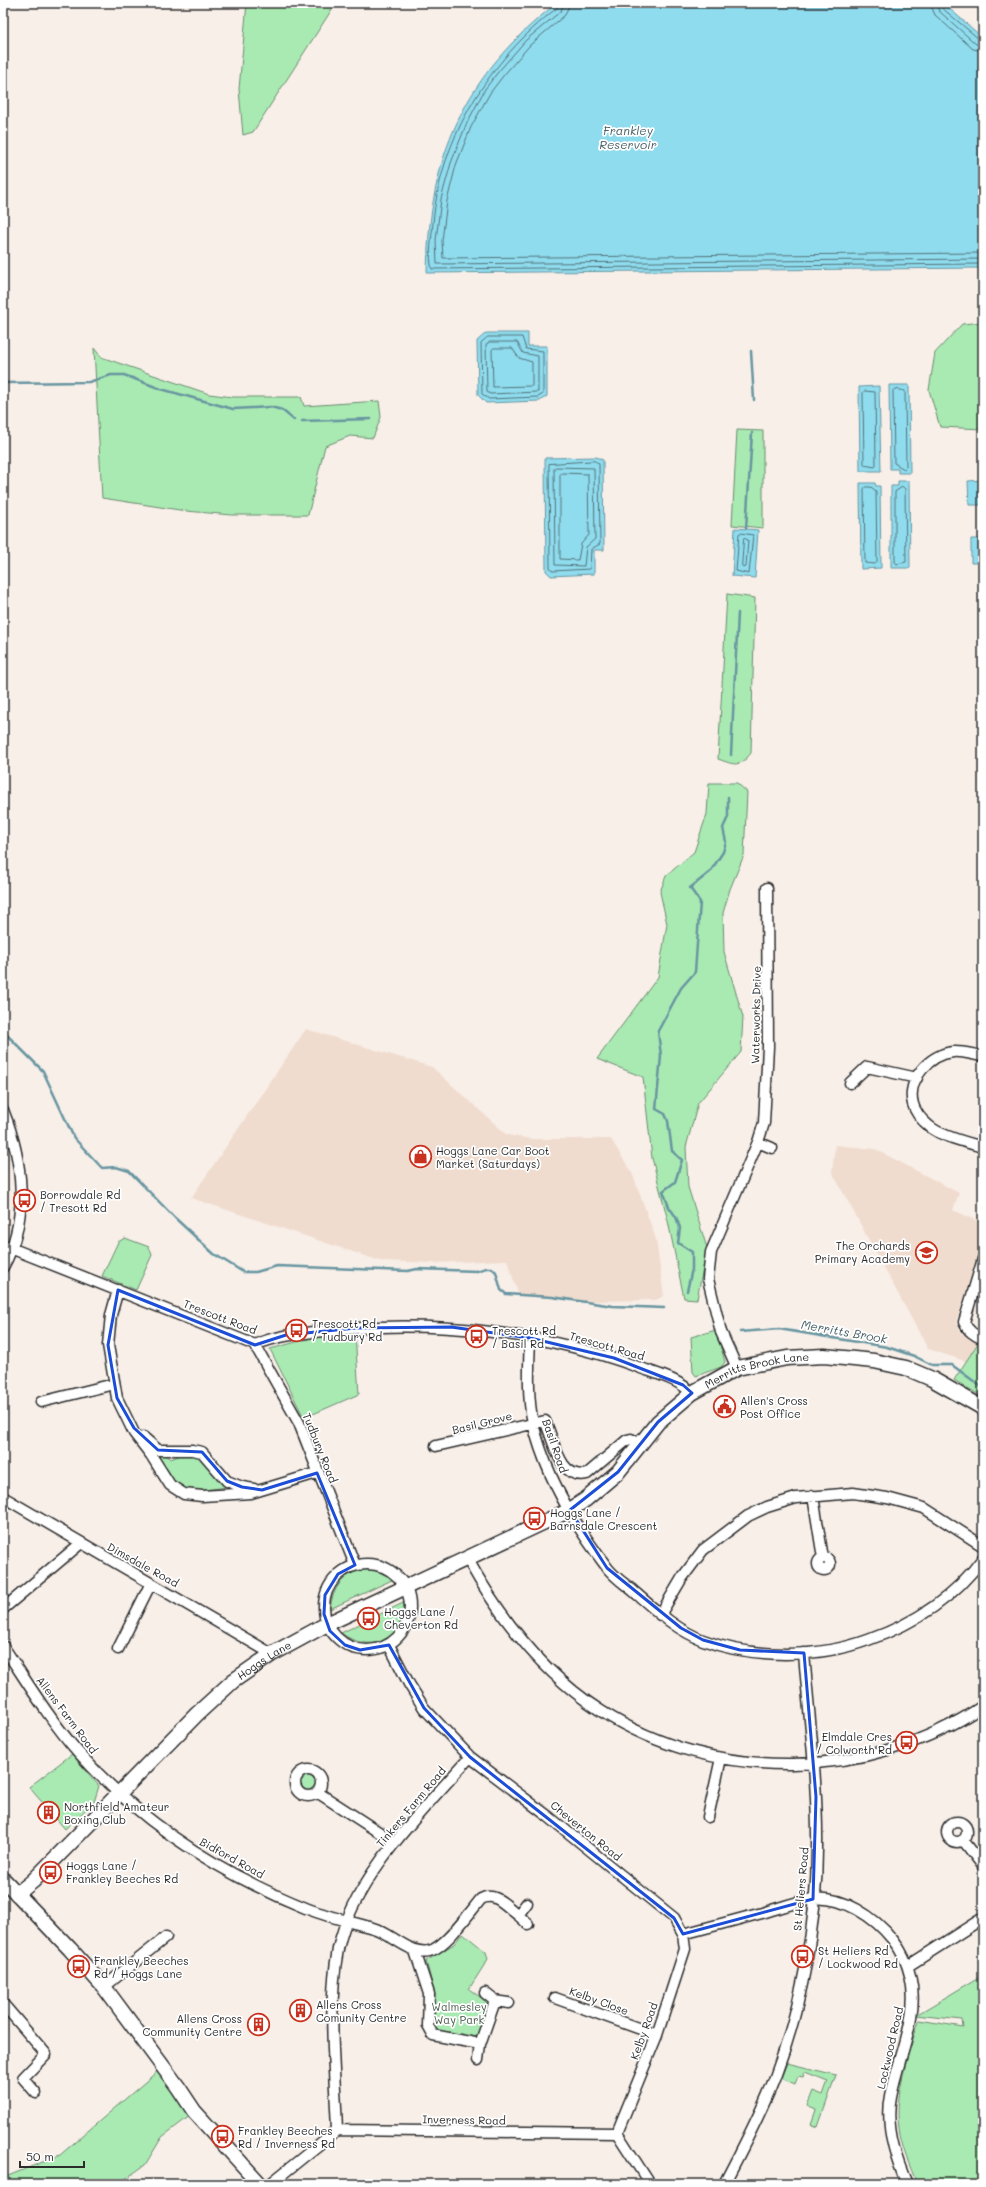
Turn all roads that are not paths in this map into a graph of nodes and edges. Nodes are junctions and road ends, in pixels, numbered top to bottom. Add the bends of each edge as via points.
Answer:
1 (767, 888) dead end
2 (983, 1056) edge
3 (917, 1078) junction
4 (850, 1083) dead end
5 (3, 1110) edge
6 (758, 1142) junction
7 (983, 1147) edge
8 (772, 1148) dead end
9 (8, 1247) edge
10 (983, 1259) edge
11 (3, 1267) edge
12 (118, 1290) junction
13 (530, 1338) junction
14 (983, 1339) edge
15 (255, 1345) junction
16 (737, 1368) junction
17 (114, 1384) junction
18 (692, 1393) junction
19 (41, 1402) dead end
20 (983, 1408) edge
21 (533, 1423) junction
22 (134, 1428) junction
23 (640, 1444) junction
24 (436, 1446) dead end
25 (317, 1473) junction
26 (262, 1490) junction
27 (813, 1496) junction
28 (3, 1497) edge
29 (570, 1510) junction
30 (80, 1544) junction
31 (983, 1546) edge
32 (467, 1558) junction
33 (823, 1558) dead end
34 (983, 1558) edge
35 (355, 1565) junction
36 (151, 1583) junction
37 (406, 1588) junction
38 (3, 1609) edge
39 (660, 1615) junction
40 (327, 1624) junction
41 (389, 1645) junction
42 (3, 1646) edge
43 (118, 1649) dead end
44 (804, 1653) junction
45 (272, 1654) junction
46 (983, 1706) edge
47 (470, 1757) junction
48 (721, 1758) junction
49 (813, 1764) junction
50 (317, 1792) dead end
51 (119, 1793) junction
52 (708, 1817) dead end
53 (963, 1840) dead end
54 (394, 1842) junction
55 (983, 1866) edge
56 (8, 1889) edge
57 (813, 1899) junction
58 (527, 1903) dead end
59 (518, 1915) junction
60 (983, 1918) edge
61 (347, 1921) junction
62 (528, 1924) dead end
63 (683, 1934) junction
64 (166, 1937) dead end
65 (415, 1951) junction
66 (908, 1966) junction
67 (104, 1987) junction
68 (485, 1993) dead end
69 (555, 1998) dead end
70 (495, 2001) junction
71 (509, 2003) dead end
72 (3, 2004) edge
73 (656, 2035) junction
74 (480, 2044) junction
75 (478, 2060) dead end
76 (36, 2093) dead end
77 (337, 2130) junction
78 (616, 2133) junction
79 (260, 2184) edge
80 (270, 2184) edge
81 (650, 2184) edge
82 (724, 2184) edge
83 (907, 2184) edge

1 - 6 street, Waterworks Drive via 768,1047 764,1123
2 - 3 street via 953,1052 937,1056 925,1066
3 - 4 street via 867,1067
3 - 7 street via 913,1090 913,1104 930,1128
5 - 9 street via 12,1132 19,1163 20,1222
6 - 8 street
6 - 16 street, Waterworks Drive via 711,1252 708,1279 721,1332
9 - 11 street
9 - 12 street, Trescott Road
10 - 14 street via 964,1322 971,1333
12 - 15 street, Trescott Road
12 - 17 street via 111,1315 108,1345
13 - 15 street, Trescott Road via 451,1327 356,1328 286,1335
13 - 18 street, Trescott Road via 614,1358 683,1384
13 - 21 street, Basil Road via 528,1376
15 - 25 street, Tudbury Road via 299,1423
16 - 18 street, Merritts Brook Lane
16 - 20 street, Merritts Brook Lane via 787,1358 824,1356 874,1361 906,1368 932,1379
17 - 19 street
17 - 22 street via 117,1398
18 - 23 street, Merritts Brook Lane via 658,1422
21 - 23 street via 545,1421 563,1464 570,1473 581,1476 587,1474 627,1440 631,1439
21 - 24 street, Basil Grove
21 - 29 street, Basil Road via 548,1468
22 - 26 street via 158,1450 202,1452 227,1481 242,1487
22 - 26 street via 134,1433 170,1485 184,1494 202,1496
23 - 29 street, Merritts Brook Lane via 618,1472
25 - 26 street
25 - 35 street, Tudbury Road
27 - 31 street via 853,1493 887,1498 924,1508
27 - 33 street
27 - 39 street via 796,1498 760,1510 714,1542 704,1550 682,1578
28 - 30 street, Dimsdale Road
29 - 32 street, Hoggs Lane
29 - 39 street, Basil Road via 607,1568
30 - 36 street, Dimsdale Road
30 - 38 street
32 - 37 street, Hoggs Lane
32 - 48 street via 488,1596 515,1633 553,1673 600,1711 642,1733 678,1747
34 - 44 street, Basil Road via 940,1603 906,1625 857,1644
35 - 37 street via 380,1565 394,1572
35 - 40 street via 338,1574 328,1587 324,1604
36 - 43 street
36 - 45 street, Dimsdale Road
37 - 40 street, Hoggs Lane
37 - 41 street via 410,1600 408,1621 398,1637
39 - 44 street, Basil Road via 703,1640 740,1650
40 - 41 street via 339,1640 353,1648 368,1650
40 - 45 street, Hoggs Lane
41 - 47 street, Cheverton Road via 408,1684 424,1708
42 - 51 street, Allens Farm Road via 43,1706 78,1751
44 - 49 street, St Heliers Road
45 - 51 street, Hoggs Lane via 233,1681
46 - 49 street via 970,1715 909,1744 884,1752
47 - 54 street, Tinkers Farm Road
47 - 63 street, Cheverton Road via 549,1816 674,1918
48 - 49 street via 771,1764
48 - 52 street
49 - 57 street, St Heliers Road via 817,1851
50 - 54 street
51 - 56 street, Hoggs Lane via 33,1881
51 - 61 street, Bidford Road via 193,1851 224,1870 309,1909
53 - 55 street
54 - 61 street, Tinkers Farm Road via 366,1884
56 - 67 street via 70,1949
57 - 63 street
57 - 66 street, Lockwood Road via 843,1902 866,1914 883,1928 897,1945
57 - 82 street, St Heliers Road via 801,1988 775,2077
58 - 59 street
59 - 62 street
59 - 65 street via 494,1896 487,1896 481,1899 440,1946 429,1951
60 - 66 street
61 - 65 street, Bidford Road via 384,1932
61 - 77 street, Tinkers Farm Road via 334,1977
63 - 73 street, Kelby Road via 685,1949
64 - 67 street
65 - 74 street via 429,1994 430,2031 433,2035
66 - 83 street, Lockwood Road via 913,1986 912,2016 889,2113 895,2151
67 - 79 street via 194,2110
68 - 70 street
69 - 73 street, Kelby Close
70 - 71 street
70 - 74 street
72 - 76 street via 46,2054 22,2078
73 - 78 street, Kelby Road
74 - 75 street
77 - 78 street, Inverness Road
77 - 80 street
78 - 81 street

